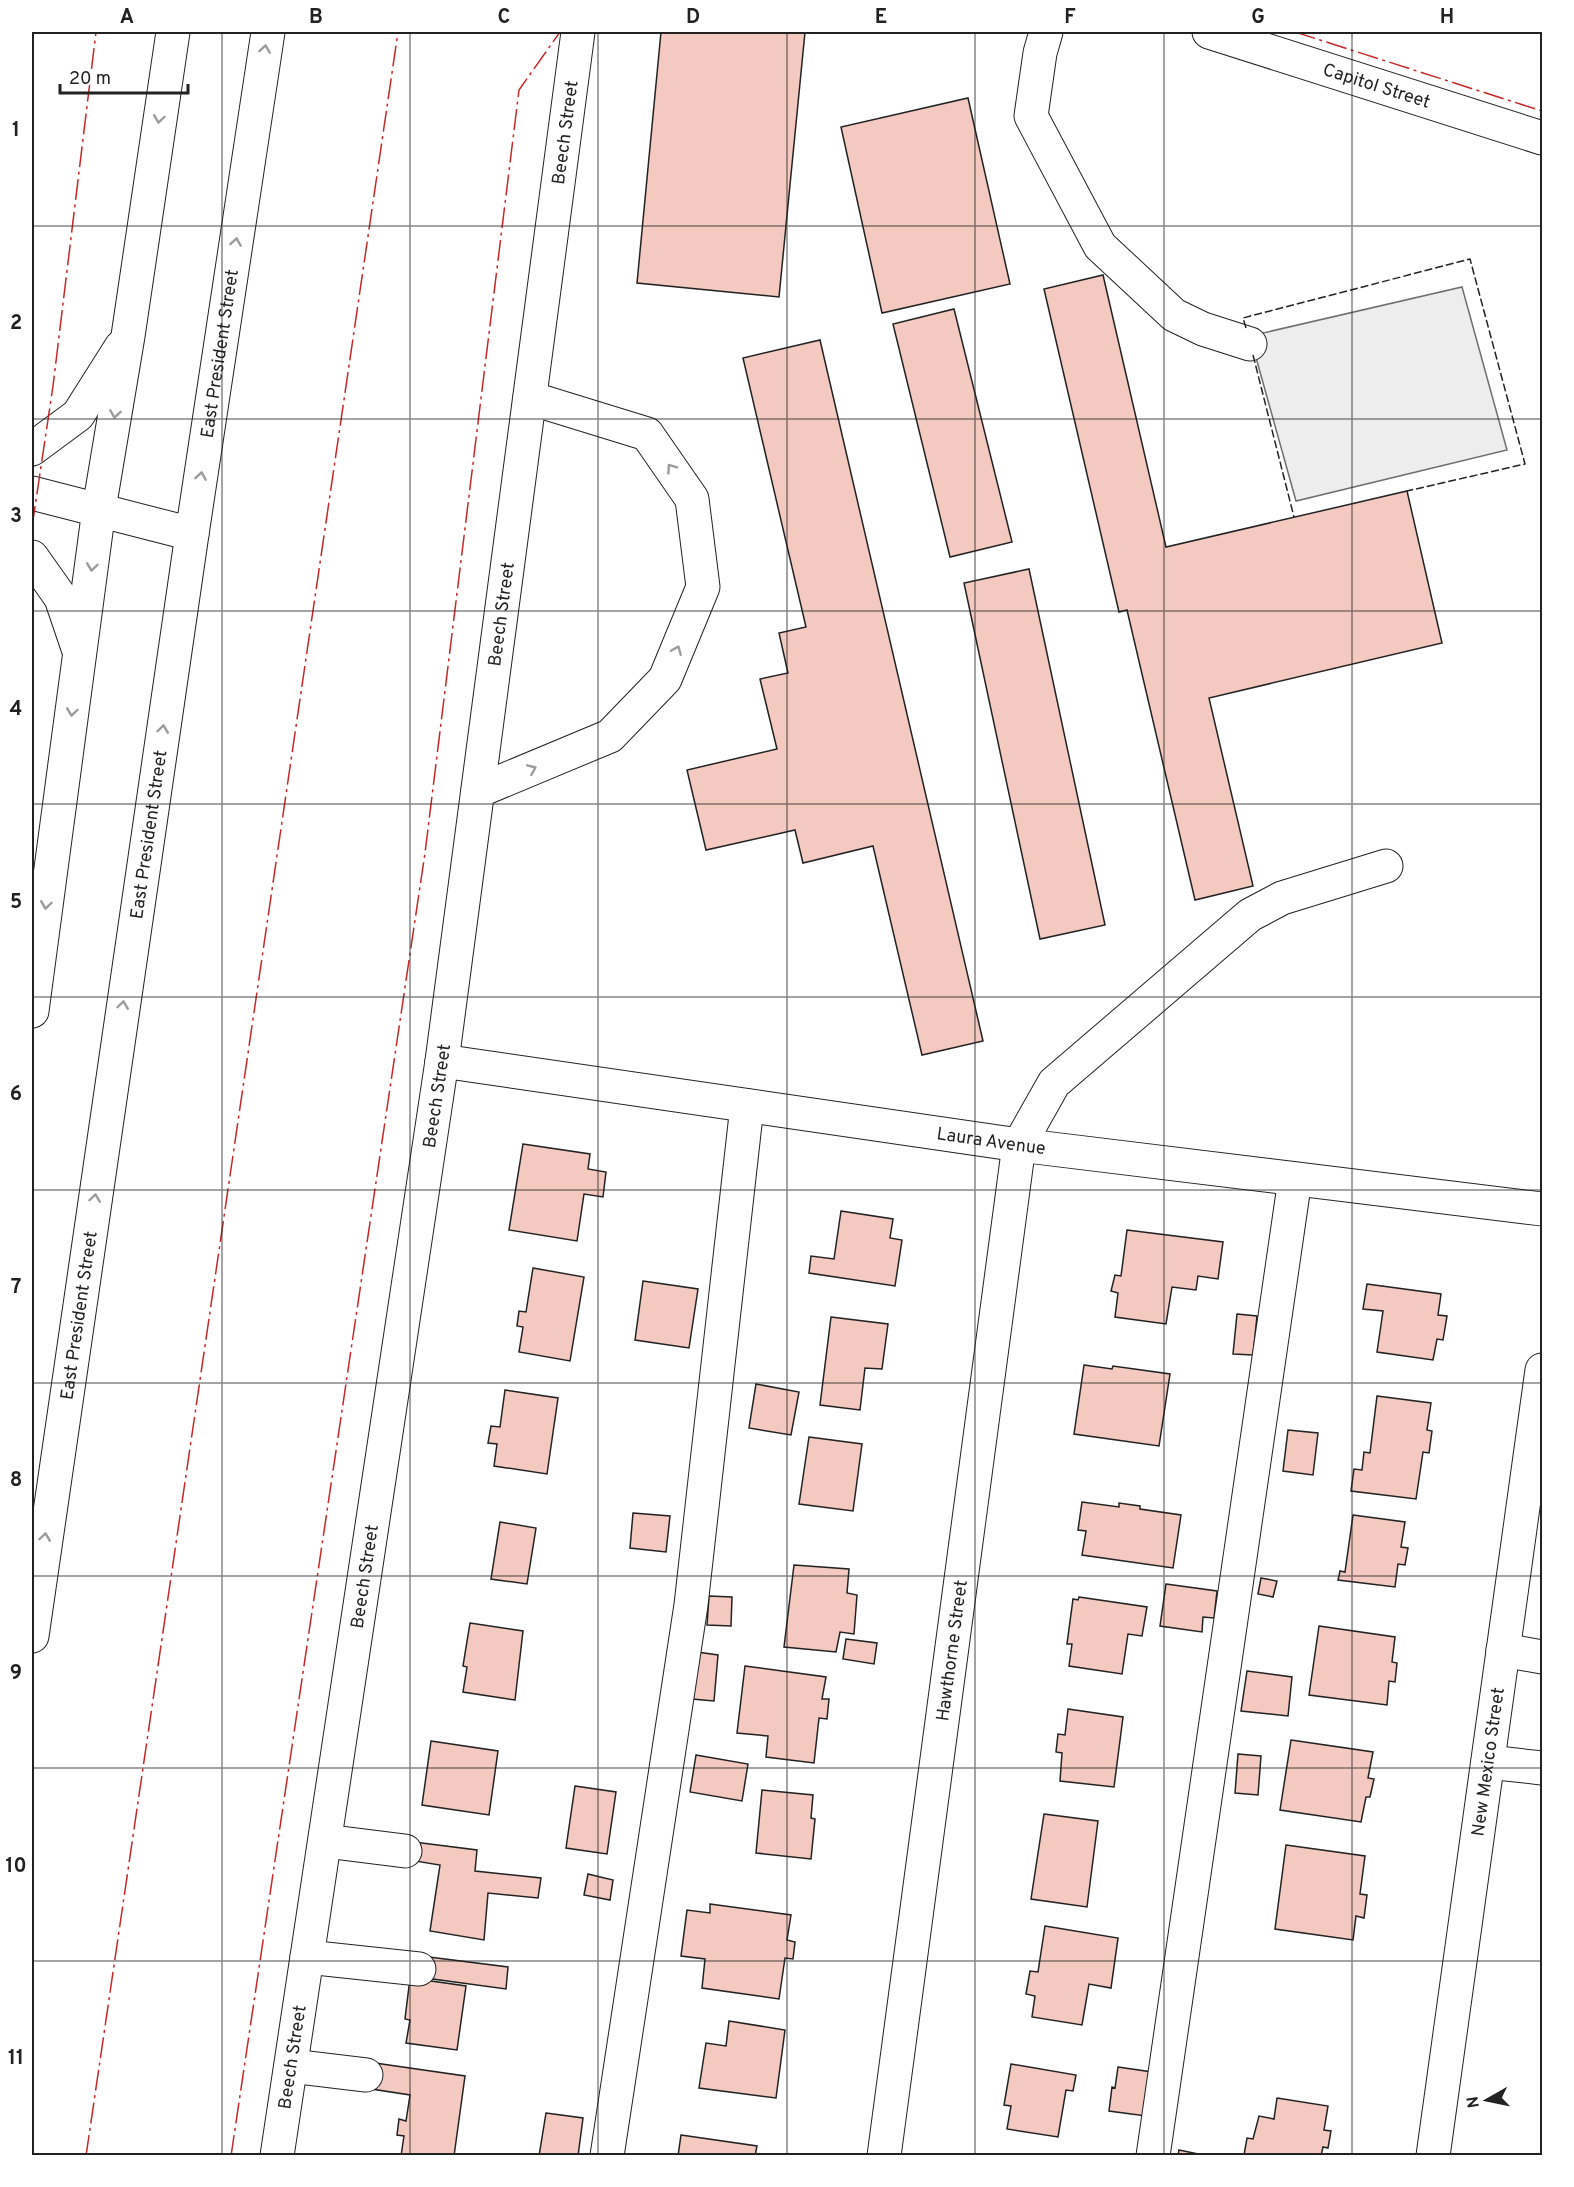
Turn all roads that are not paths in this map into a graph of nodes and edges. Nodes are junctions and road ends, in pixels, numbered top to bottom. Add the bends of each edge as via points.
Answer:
1 (173, 32) edge
2 (268, 32) edge
3 (578, 32) edge
4 (1046, 32) edge
5 (1209, 32) edge
6 (1542, 138) edge
7 (128, 336) junction
8 (1250, 344) dead end
9 (530, 398) junction
10 (32, 449) edge
11 (32, 493) edge
12 (99, 509) junction
13 (192, 534) junction
14 (32, 557) edge
15 (80, 654) junction
16 (478, 792) junction
17 (1386, 867) dead end
18 (32, 1011) edge
19 (442, 1061) junction
20 (747, 1106) junction
21 (1019, 1145) junction
22 (1295, 1179) junction
23 (1542, 1209) edge
24 (1542, 1370) edge
25 (32, 1636) edge
26 (1503, 1650) junction
27 (1542, 1657) edge
28 (1488, 1762) junction
29 (1542, 1768) edge
30 (325, 1841) junction
31 (405, 1851) dead end
32 (307, 1957) junction
33 (419, 1969) dead end
34 (291, 2066) junction
35 (366, 2075) dead end
36 (277, 2156) edge
37 (607, 2156) edge
38 (884, 2156) edge
39 (1154, 2156) edge
40 (1433, 2156) edge

1 -> 7 street
13 -> 2 street, East President Street
3 - 9 street, Beech Street
4 - 8 street via 1031,116 1100,246 1174,315
5 - 6 street, Capitol Street
7 - 10 street via 78,415
7 -> 12 street
9 - 16 street, Beech Street
16 -> 9 street via 610,736 666,679 704,587 692,499 648,434
11 - 12 street
12 - 13 street
12 -> 15 street
25 -> 13 street, East President Street
14 - 15 street via 61,598
15 -> 18 street
16 - 19 street, Beech Street
17 - 21 street via 1282,898 1250,915 1054,1083
19 - 20 street, Laura Avenue
19 - 30 street, Beech Street
20 - 21 street, Laura Avenue
20 - 37 street via 691,1605
21 - 22 street, Laura Avenue
21 - 38 street, Hawthorne Street
22 - 23 street, Laura Avenue
22 - 39 street
24 - 26 street, New Mexico Street
26 - 27 street
26 - 28 street, New Mexico Street
28 - 29 street
28 - 40 street, New Mexico Street
30 - 31 street
30 - 32 street, Beech Street
32 - 33 street
32 - 34 street, Beech Street
34 - 35 street
34 - 36 street, Beech Street

